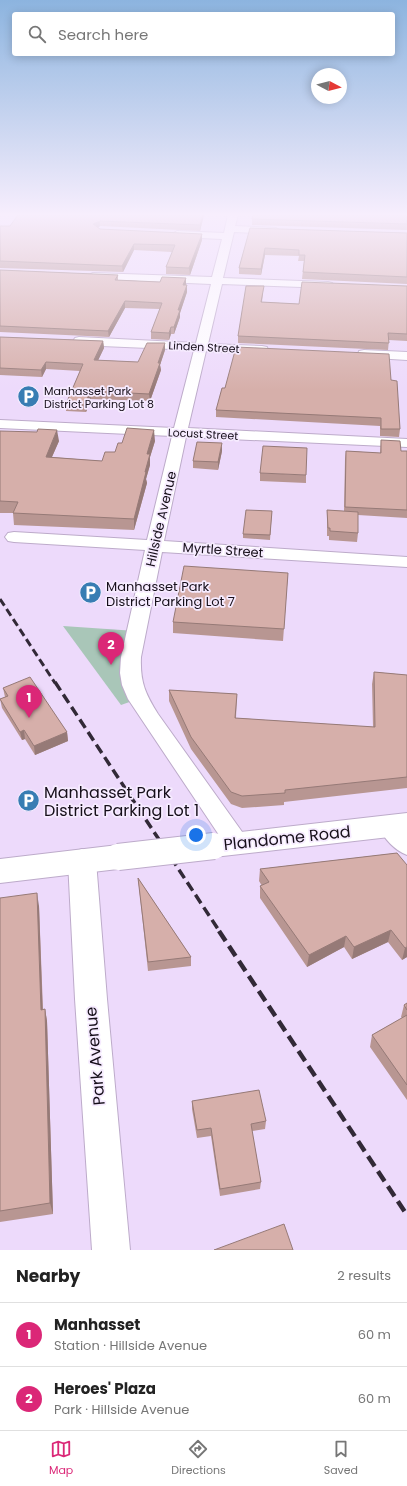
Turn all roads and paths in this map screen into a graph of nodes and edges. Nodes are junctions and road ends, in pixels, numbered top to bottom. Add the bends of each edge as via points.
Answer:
1 (219, 273) edge
2 (79, 275) edge
3 (217, 281) junction
4 (335, 286) edge
5 (70, 341) edge
6 (201, 347) junction
7 (272, 350) edge
8 (350, 354) edge
9 (407, 356) edge
10 (0, 424) edge
11 (180, 433) junction
12 (407, 443) edge
13 (14, 536) dead end
14 (155, 545) junction
15 (407, 562) edge
16 (401, 832) edge
17 (225, 845) junction
18 (82, 861) junction
19 (0, 871) edge
20 (111, 1250) edge

1 - 3 street, Hillside Avenue
2 - 3 street
3 - 4 street
3 - 6 street, Hillside Avenue
5 - 6 street, Linden Street
6 - 7 street, Linden Street
6 - 11 street, Hillside Avenue
8 - 9 street
10 - 11 street, Locust Street
11 - 12 street, Locust Street
11 - 14 street, Hillside Avenue
13 - 14 street, Myrtle Street
14 - 15 street, Myrtle Street
14 - 17 street, Hillside Avenue via 131,657 132,685
16 - 17 main road, Plandome Road
17 - 18 main road, Plandome Road, bridge
18 - 19 main road, Plandome Road
18 - 20 main road, Park Avenue

